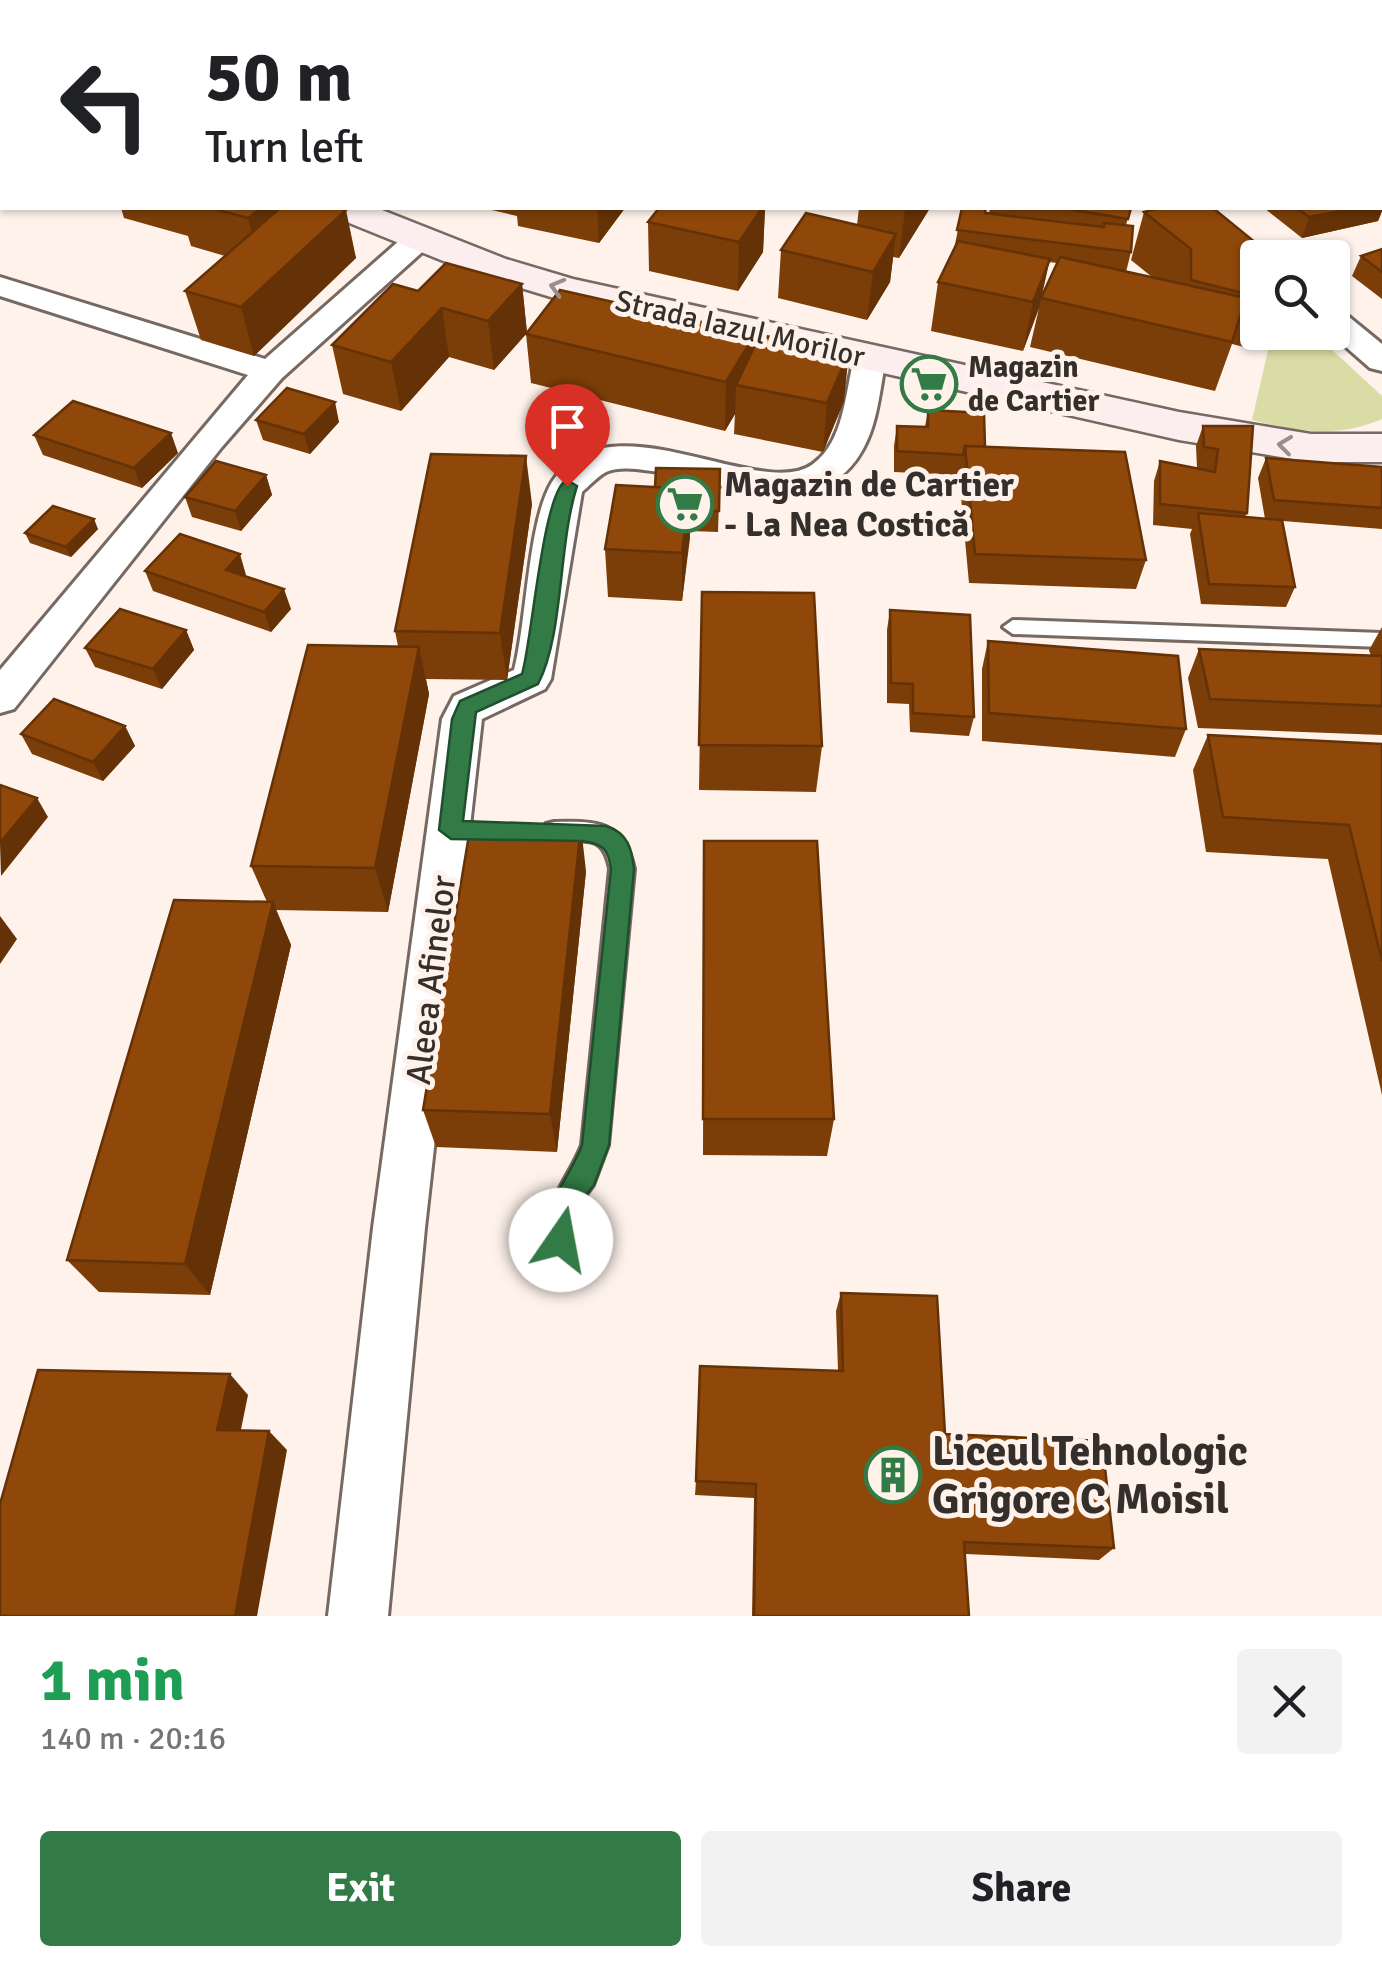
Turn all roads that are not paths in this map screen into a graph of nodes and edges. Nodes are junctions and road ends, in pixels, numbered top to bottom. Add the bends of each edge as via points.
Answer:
1 (350, 210) edge
2 (419, 239) junction
3 (0, 286) edge
4 (1350, 335) edge
5 (870, 358) junction
6 (1382, 361) edge
7 (270, 371) junction
8 (1382, 448) edge
9 (1013, 627) dead end
10 (1382, 640) edge
11 (0, 698) edge
12 (526, 831) edge
13 (561, 1240) dead end
14 (358, 1616) edge

1 - 2 street, Strada Iazul Morilor
5 -> 2 street, Strada Iazul Morilor via 564,289
2 - 7 street
3 - 7 street
4 - 6 street
8 -> 5 street, Strada Iazul Morilor via 1267,443
5 - 14 street, Aleea Afinelor via 847,448 822,475 776,484 656,460 612,457 586,466 567,486 559,513 531,679 468,707 462,719 460,830 399,1228
7 - 11 street
9 - 10 lane
12 - 13 lane via 606,835 620,848 622,869 595,1145 566,1199

